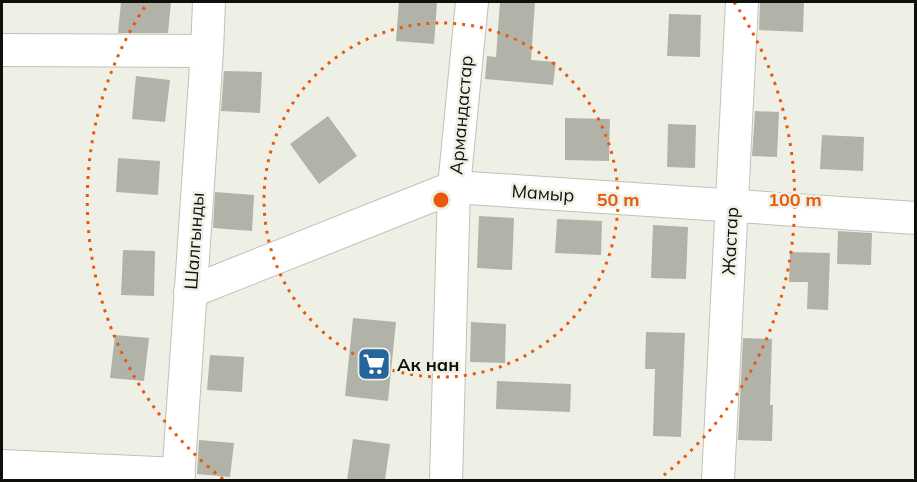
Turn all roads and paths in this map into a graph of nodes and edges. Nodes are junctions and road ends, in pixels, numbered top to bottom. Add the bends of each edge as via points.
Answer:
1 (209, 2) edge
2 (471, 2) edge
3 (742, 2) edge
4 (2, 50) edge
5 (207, 51) junction
6 (454, 187) junction
7 (732, 205) junction
8 (915, 218) edge
9 (190, 292) junction
10 (2, 467) edge
11 (178, 477) edge
12 (446, 480) edge
13 (718, 480) edge

1 - 5 street, Шалгынды
2 - 6 street, Армандастар
3 - 7 street, Жастар
4 - 5 street
5 - 9 street, Шалгынды
6 - 7 street, Мамыр
6 - 9 street, Мамыр
6 - 12 street, Армандастар
7 - 8 street, Мамыр
7 - 13 street, Жастар
9 - 11 street, Шалгынды
10 - 11 street

